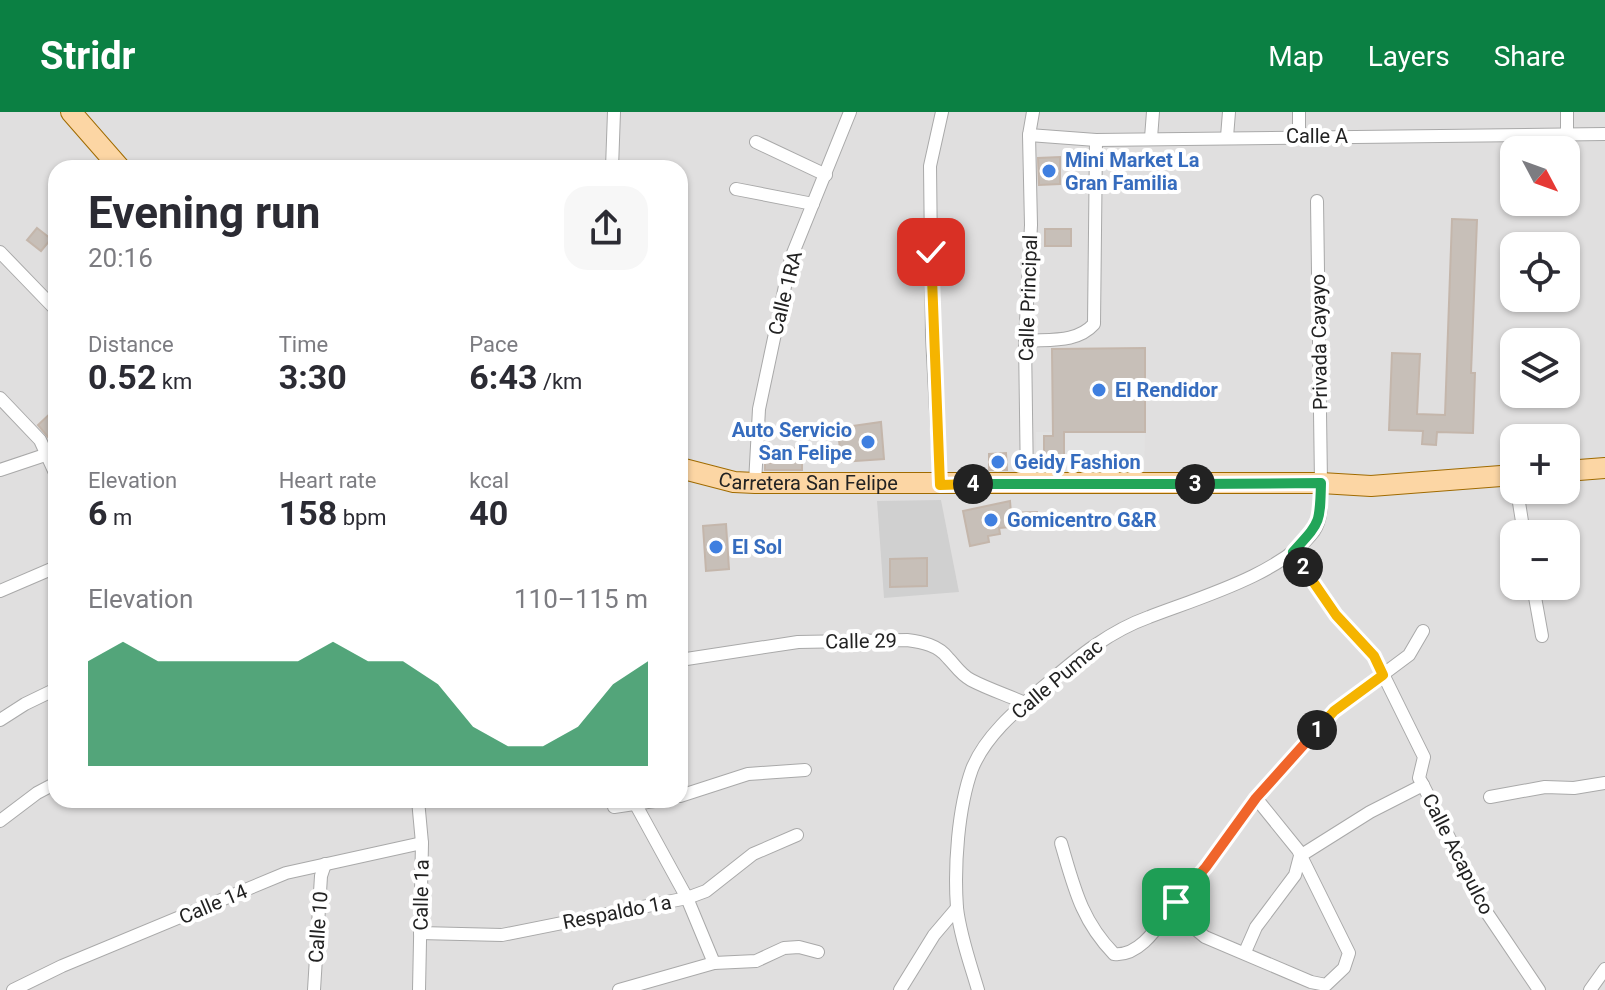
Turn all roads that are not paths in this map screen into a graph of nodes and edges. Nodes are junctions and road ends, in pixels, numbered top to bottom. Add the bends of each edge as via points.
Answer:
1 (71, 112) edge
2 (614, 112) edge
3 (850, 112) edge
4 (942, 112) edge
5 (1033, 112) edge
6 (1153, 112) edge
7 (1229, 112) edge
8 (1299, 112) edge
9 (1567, 112) edge
10 (1605, 134) edge
11 (1029, 135) junction
12 (1567, 135) junction
13 (1299, 136) junction
14 (1227, 137) junction
15 (1151, 138) junction
16 (1096, 140) junction
17 (756, 142) dead end
18 (113, 160) edge
19 (612, 160) edge
20 (826, 175) junction
21 (736, 189) dead end
22 (1317, 201) dead end
23 (813, 204) junction
24 (0, 252) edge
25 (48, 302) edge
26 (1025, 341) junction
27 (0, 398) edge
28 (48, 448) edge
29 (48, 453) edge
30 (1605, 468) edge
31 (0, 470) edge
32 (688, 470) edge
33 (1580, 470) edge
34 (1500, 476) edge
35 (755, 483) junction
36 (1321, 483) junction
37 (1027, 484) junction
38 (940, 485) junction
39 (1293, 552) junction
40 (48, 570) edge
41 (0, 591) edge
42 (1536, 600) edge
43 (1423, 631) dead end
44 (1542, 636) dead end
45 (688, 659) edge
46 (1383, 675) junction
47 (48, 693) edge
48 (1025, 703) junction
49 (0, 720) edge
50 (805, 770) dead end
51 (1605, 783) edge
52 (1423, 785) junction
53 (48, 787) edge
54 (688, 793) edge
55 (1490, 797) dead end
56 (1256, 798) junction
57 (419, 808) edge
58 (638, 808) edge
59 (0, 821) edge
60 (797, 835) dead end
61 (422, 843) junction
62 (1061, 843) dead end
63 (1300, 856) junction
64 (325, 864) junction
65 (687, 898) junction
66 (1176, 902) junction
67 (957, 908) junction
68 (420, 933) junction
69 (818, 952) dead end
70 (1245, 952) junction
71 (714, 963) junction
72 (1605, 969) edge
73 (13, 990) edge
74 (314, 990) edge
75 (419, 990) edge
76 (619, 990) edge
77 (900, 990) edge
78 (978, 990) edge
79 (1539, 990) edge
80 (1590, 990) edge

1 - 18 main road
2 - 19 street
3 - 20 street, Calle 1RA
4 - 38 street via 930,166
5 - 11 street, Calle Principal
6 - 15 street
7 - 14 street
8 - 13 street
9 - 12 street
10 - 12 street, Calle A
11 - 16 street, Calle A
11 - 26 street, Calle Principal
12 - 13 street, Calle A
13 - 14 street, Calle A
14 - 15 street, Calle A
15 - 16 street, Calle A
16 - 26 street via 1094,324 1084,335
17 - 20 street
20 - 23 street, Calle 1RA
21 - 23 street
22 - 36 street, Privada Cayayo
23 - 35 street, Calle 1RA via 791,258 759,409
24 - 25 street
26 - 37 street, Calle Principal
27 - 28 street
29 - 31 street
30 - 33 main road
32 - 35 main road, Carretera San Felipe
34 - 36 main road, Carretera San Felipe via 1371,486
35 - 38 main road, Carretera San Felipe
36 - 37 main road, Carretera San Felipe
36 - 39 street, Calle Pumac via 1315,530
37 - 38 main road, Carretera San Felipe
39 - 46 street, Calle Acapulco
39 - 48 street, Calle Pumac via 1228,588 1115,631
40 - 41 street
42 - 44 street
43 - 46 street via 1409,655
45 - 48 street, Calle 29 via 798,642 907,640 936,648 970,679
46 - 52 street, Calle Acapulco via 1424,757 1419,778
46 - 56 street via 1334,711
47 - 49 street
48 - 67 street, Calle Pumac via 991,739 973,768 960,824
50 - 54 street via 748,774
51 - 55 street
52 - 63 street
52 - 79 street, Calle Acapulco via 1485,910
53 - 59 street
56 - 63 street
56 - 66 street
57 - 61 street, Calle 1a
58 - 65 street
60 - 65 street, Respaldo 1a via 753,854 706,891
61 - 64 street, Calle 14
61 - 68 street, Calle 1a
62 - 66 street via 1081,911 1114,954 1140,946
63 - 70 street via 1295,875 1256,927
63 - 70 street via 1349,953 1344,968 1326,985
64 - 73 street, Calle 14 via 286,873
64 - 74 street, Calle 10
65 - 68 street, Respaldo 1a via 502,935
65 - 71 street
66 - 70 street via 1175,912 1205,937
67 - 77 street
67 - 78 street, Calle Pumac
68 - 75 street, Calle 1a
69 - 71 street via 784,948 756,961
71 - 76 street
72 - 80 street

